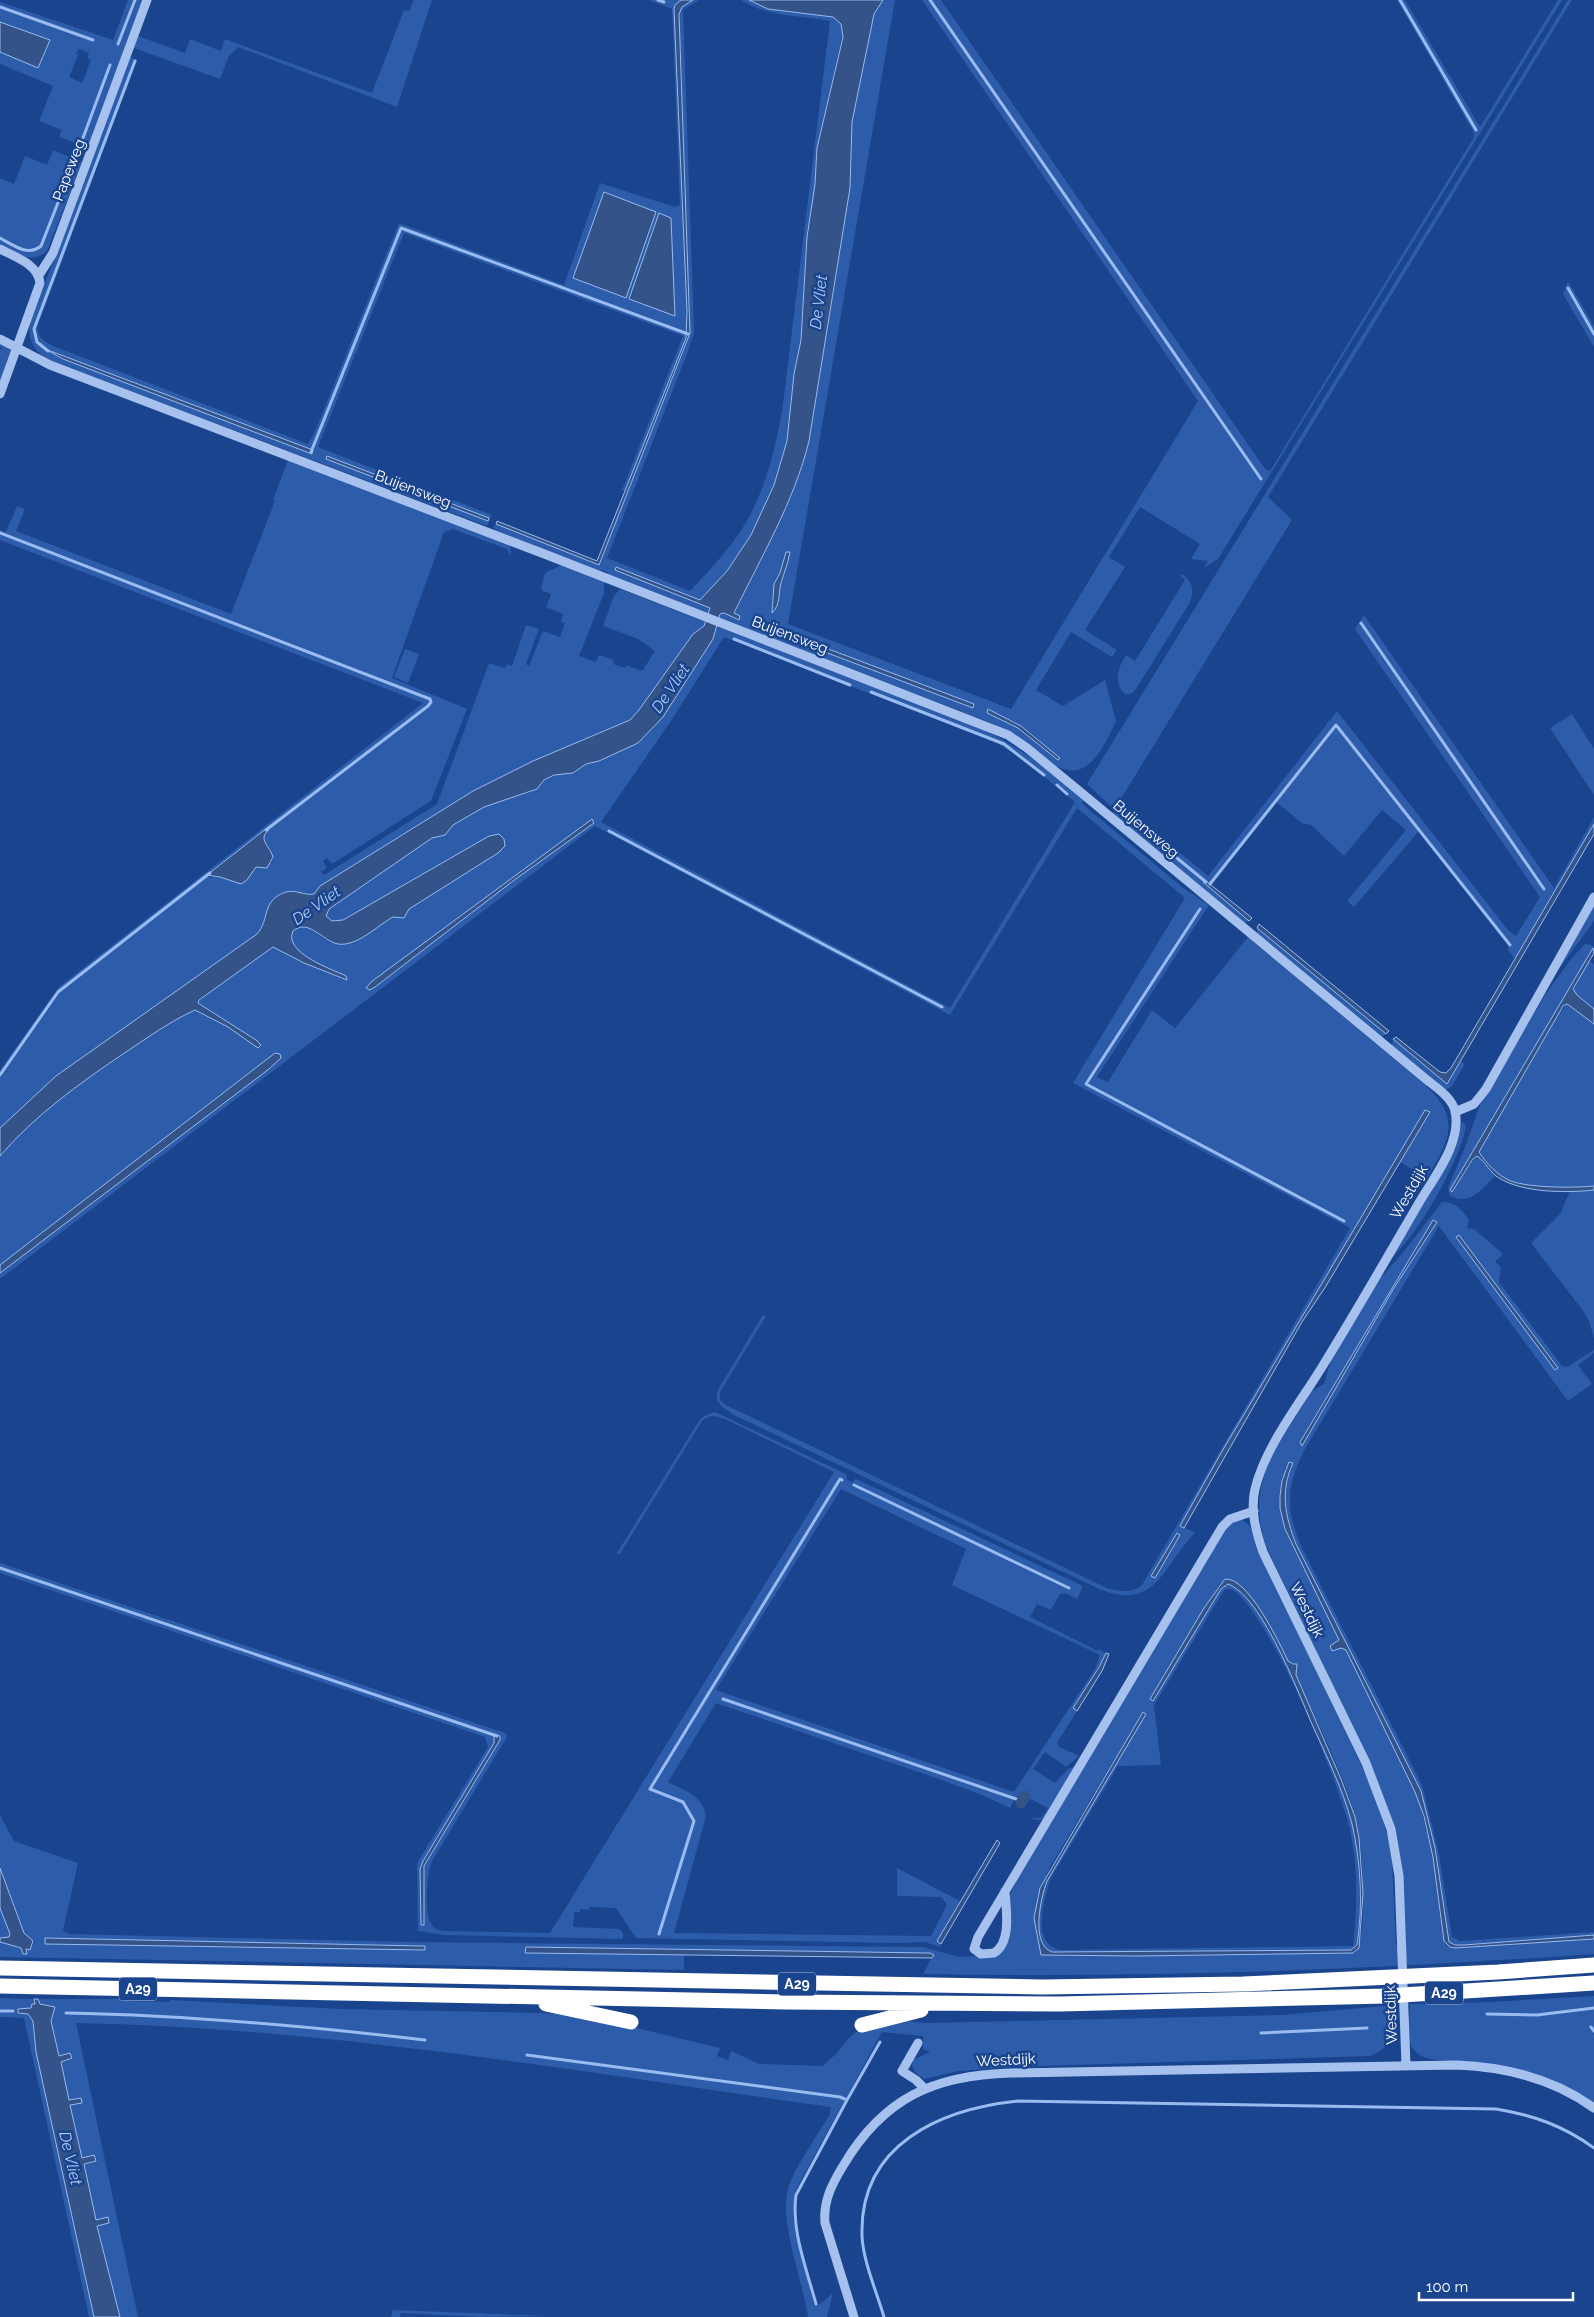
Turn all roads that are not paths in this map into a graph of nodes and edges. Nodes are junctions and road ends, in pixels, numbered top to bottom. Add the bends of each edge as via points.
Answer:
1 (147, 0) edge
2 (0, 249) edge
3 (38, 275) junction
4 (0, 339) edge
5 (17, 348) junction
6 (0, 394) edge
7 (1594, 897) edge
8 (1455, 1112) junction
9 (1254, 1511) junction
10 (1005, 1891) junction
11 (1594, 1965) edge
12 (0, 1968) edge
13 (1594, 1983) edge
14 (0, 1986) edge
15 (510, 1996) junction
16 (943, 2004) junction
17 (631, 2022) dead end
18 (862, 2025) dead end
19 (918, 2043) dead end
20 (1406, 2065) junction
21 (925, 2089) junction
22 (1594, 2108) edge
23 (854, 2317) edge

1 - 3 street, Papeweg via 53,253
2 - 3 street via 28,264
3 - 5 street, Papeweg via 39,289
4 - 5 street, Buijensweg
5 - 6 street, Papeweg
5 - 8 street, Buijensweg via 59,368 1014,739 1428,1080 1444,1095
7 - 8 street via 1486,1089 1474,1104
8 - 9 street, Westdijk via 1454,1134 1446,1157 1265,1462 1255,1488
9 - 10 street via 1230,1519 1222,1527
9 - 20 street, Westdijk via 1264,1552 1383,1804 1397,1860
10 - 10 street via 976,1942 974,1949 981,1954 994,1953 1003,1944
11 - 12 highway, A29 via 1243,1984 1042,1987
13 - 16 highway, A29 via 1295,1999 1132,2004
14 - 15 highway, A29
15 - 16 highway, A29
15 - 17 highway, A29
16 - 18 highway, A29
19 - 21 street via 902,2072
20 - 21 street, Westdijk via 996,2073 964,2076
20 - 22 street via 1468,2066 1516,2073 1563,2089
21 - 23 street, Westdijk via 874,2123 845,2163 826,2201 826,2229

